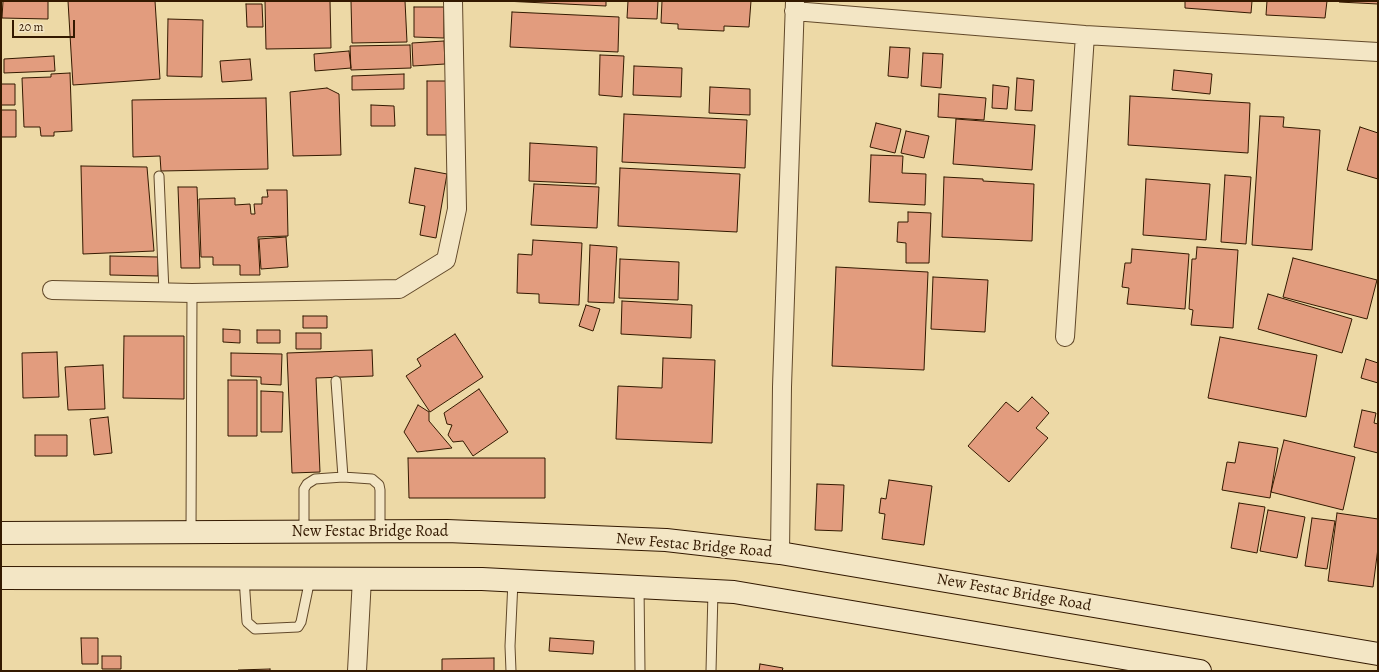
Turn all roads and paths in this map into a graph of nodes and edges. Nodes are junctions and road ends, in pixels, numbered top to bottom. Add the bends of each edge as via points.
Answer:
1 (453, 1) edge
2 (794, 6) edge
3 (1085, 35) junction
4 (1378, 52) edge
5 (159, 176) dead end
6 (52, 290) dead end
7 (164, 292) junction
8 (192, 292) junction
9 (1065, 337) dead end
10 (336, 381) dead end
11 (343, 477) junction
12 (191, 532) junction
13 (304, 532) junction
14 (380, 532) junction
15 (1, 533) edge
16 (780, 553) junction
17 (1, 578) edge
18 (244, 578) junction
19 (310, 578) junction
20 (362, 578) junction
21 (513, 581) junction
22 (639, 586) junction
23 (713, 591) junction
24 (1378, 654) edge
25 (1129, 665) edge
26 (357, 671) edge
27 (511, 671) edge
28 (640, 671) edge
29 (711, 671) edge
30 (1200, 671) edge

1 - 8 street via 457,209 446,260 399,289
2 - 3 street
2 - 16 street via 782,380
3 - 4 street
3 - 9 street
5 - 7 lane
6 - 7 street
7 - 8 street
8 - 12 lane
10 - 11 lane
11 - 13 lane via 315,479 307,484 304,489
11 - 14 lane via 372,479 379,485
12 - 13 main road, New Festac Bridge Road
12 - 15 main road, New Festac Bridge Road
13 - 14 main road, New Festac Bridge Road
14 - 16 main road, New Festac Bridge Road via 447,531 666,540
16 - 24 main road, New Festac Bridge Road
17 - 18 main road
18 - 19 main road
18 - 19 lane via 247,622 255,629 298,627
19 - 20 main road
20 - 21 main road
20 - 26 street
21 - 22 main road
21 - 27 lane
22 - 23 main road
22 - 28 lane
23 - 25 main road via 734,592
23 - 29 lane
25 - 30 main road

